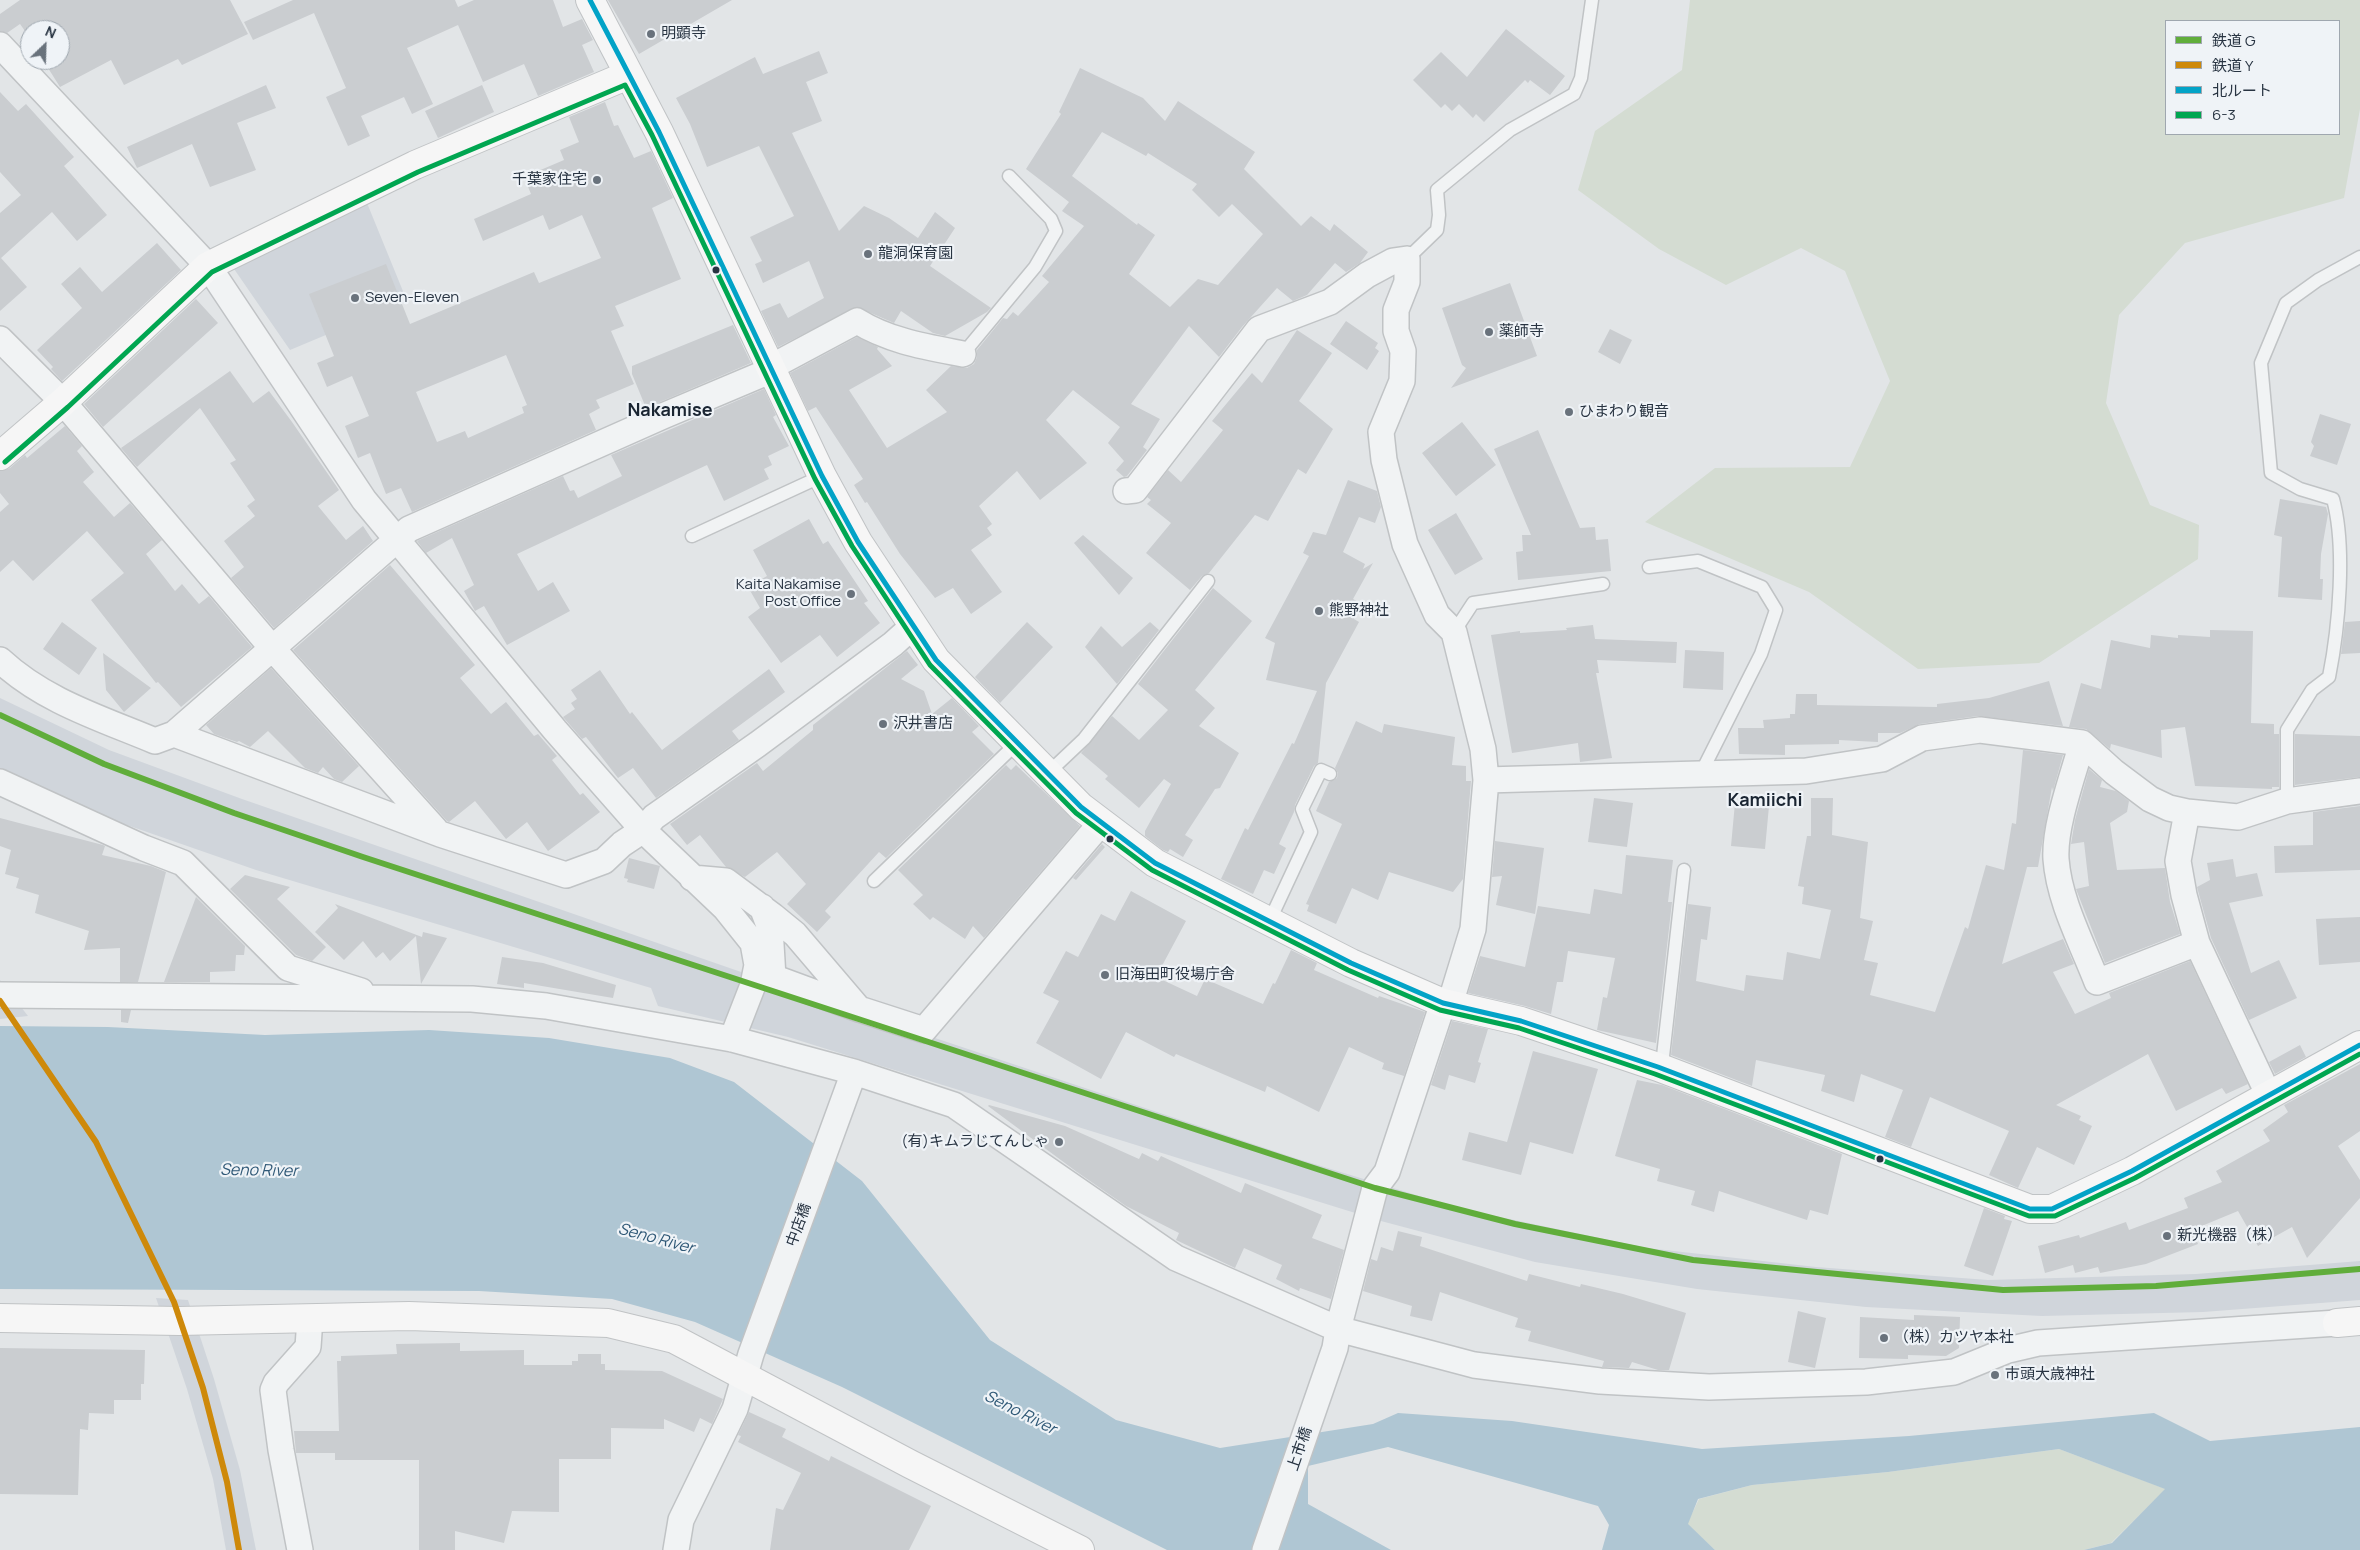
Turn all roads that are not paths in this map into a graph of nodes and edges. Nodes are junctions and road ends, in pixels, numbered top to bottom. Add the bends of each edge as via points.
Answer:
1 (590, 0) edge
2 (1592, 0) edge
3 (2, 51) edge
4 (628, 75) junction
5 (1009, 176) dead end
6 (2360, 257) edge
7 (1407, 259) junction
8 (208, 266) junction
9 (0, 339) edge
10 (963, 354) joint
11 (772, 369) junction
12 (62, 402) junction
13 (0, 456) edge
14 (822, 476) junction
15 (1126, 491) dead end
16 (692, 536) dead end
17 (397, 539) junction
18 (1649, 567) dead end
19 (1208, 581) dead end
20 (1603, 584) dead end
21 (913, 626) junction
22 (1454, 632) junction
23 (272, 648) junction
24 (0, 660) edge
25 (174, 734) junction
26 (1017, 743) junction
27 (2082, 743) junction
28 (1048, 773) junction
29 (1330, 774) dead end
30 (1700, 775) junction
31 (1486, 780) junction
32 (0, 782) edge
33 (2360, 791) edge
34 (2287, 801) junction
35 (2186, 812) junction
36 (1102, 823) junction
37 (643, 830) junction
38 (440, 834) junction
39 (1684, 870) dead end
40 (692, 878) junction
41 (874, 881) dead end
42 (762, 907) junction
43 (1269, 922) junction
44 (2197, 944) junction
45 (765, 974) junction
46 (0, 996) edge
47 (384, 999) junction
48 (1446, 1003) junction
49 (859, 1009) junction
50 (732, 1039) junction
51 (2360, 1045) edge
52 (1658, 1067) junction
53 (851, 1083) junction
54 (2269, 1096) junction
55 (0, 1318) edge
56 (310, 1318) junction
57 (2349, 1322) edge
58 (1336, 1338) junction
59 (748, 1365) junction
60 (300, 1550) edge
61 (676, 1550) edge
62 (1080, 1550) edge
63 (1265, 1550) edge

1 - 4 main road
2 - 7 lane via 1581,78 1574,94 1510,130 1437,190 1437,230
3 - 8 street
4 - 8 main road via 415,165
4 - 11 main road via 659,132
5 - 10 lane via 1051,219 1056,231 1035,267
6 - 34 lane via 2318,280 2286,303 2261,363 2271,473 2300,490 2333,499 2337,514 2339,570 2335,649 2329,677 2312,690 2287,730
7 - 15 street via 1393,261 1366,275 1330,302 1259,329 1135,490
7 - 22 street via 1407,282 1396,310 1396,331 1403,351 1402,381 1381,432 1383,451 1405,544 1438,616
8 - 12 main road
8 - 17 street via 364,500
9 - 12 street
10 - 11 street via 911,344 869,329 857,321
11 - 14 main road
11 - 17 street via 409,529
12 - 13 main road
12 - 23 street
14 - 16 lane
14 - 21 main road via 858,542
17 - 23 street
17 - 37 street via 555,730
18 - 30 lane via 1698,561 1762,587 1776,610 1761,654
19 - 28 lane via 1084,739
20 - 22 lane via 1473,603
21 - 26 main road via 936,660
21 - 37 street via 766,738 654,817
22 - 31 street, 上市橋 via 1482,749
23 - 25 street
23 - 38 street
24 - 25 street via 57,701 155,741
25 - 38 street
26 - 28 main road
26 - 41 lane
27 - 30 street via 1980,730 1922,738 1882,759 1806,771
27 - 35 street via 2150,799
27 - 44 street via 2059,831 2056,858 2062,891 2097,982
28 - 36 main road via 1081,807
29 - 43 lane via 1321,770 1302,809 1311,832
30 - 31 street
31 - 48 street, 上市橋 via 1473,929
32 - 47 street via 183,863 288,968
33 - 34 street
34 - 35 street via 2238,817
35 - 44 street via 2178,861
36 - 43 main road via 1154,863
36 - 49 street via 924,1030
37 - 38 street via 604,861 566,875
37 - 40 street
39 - 52 lane via 1663,1056
40 - 42 street via 726,881
40 - 45 street via 725,908 753,943
42 - 45 street via 770,928
42 - 49 street via 795,934
43 - 48 main road via 1351,963
44 - 54 street
45 - 49 street
45 - 50 street via 753,985
46 - 47 street
47 - 50 street via 472,999 546,1006
48 - 52 main road via 1521,1021
48 - 58 street, 上市橋 via 1387,1172 1375,1188
50 - 53 street
51 - 54 main road
52 - 54 main road via 2030,1209 2052,1209 2132,1171
53 - 58 street via 954,1105 1176,1258
53 - 59 street, 中店橋
55 - 56 main road via 179,1321
56 - 59 main road via 409,1316 608,1323 674,1339
56 - 60 street via 308,1347 273,1390
57 - 58 street via 2038,1343 2008,1350 1954,1372 1866,1382 1709,1387 1600,1381 1474,1364
58 - 63 street, 上市橋
59 - 61 street, 中店橋 via 736,1409 680,1520
59 - 62 main road via 910,1464

